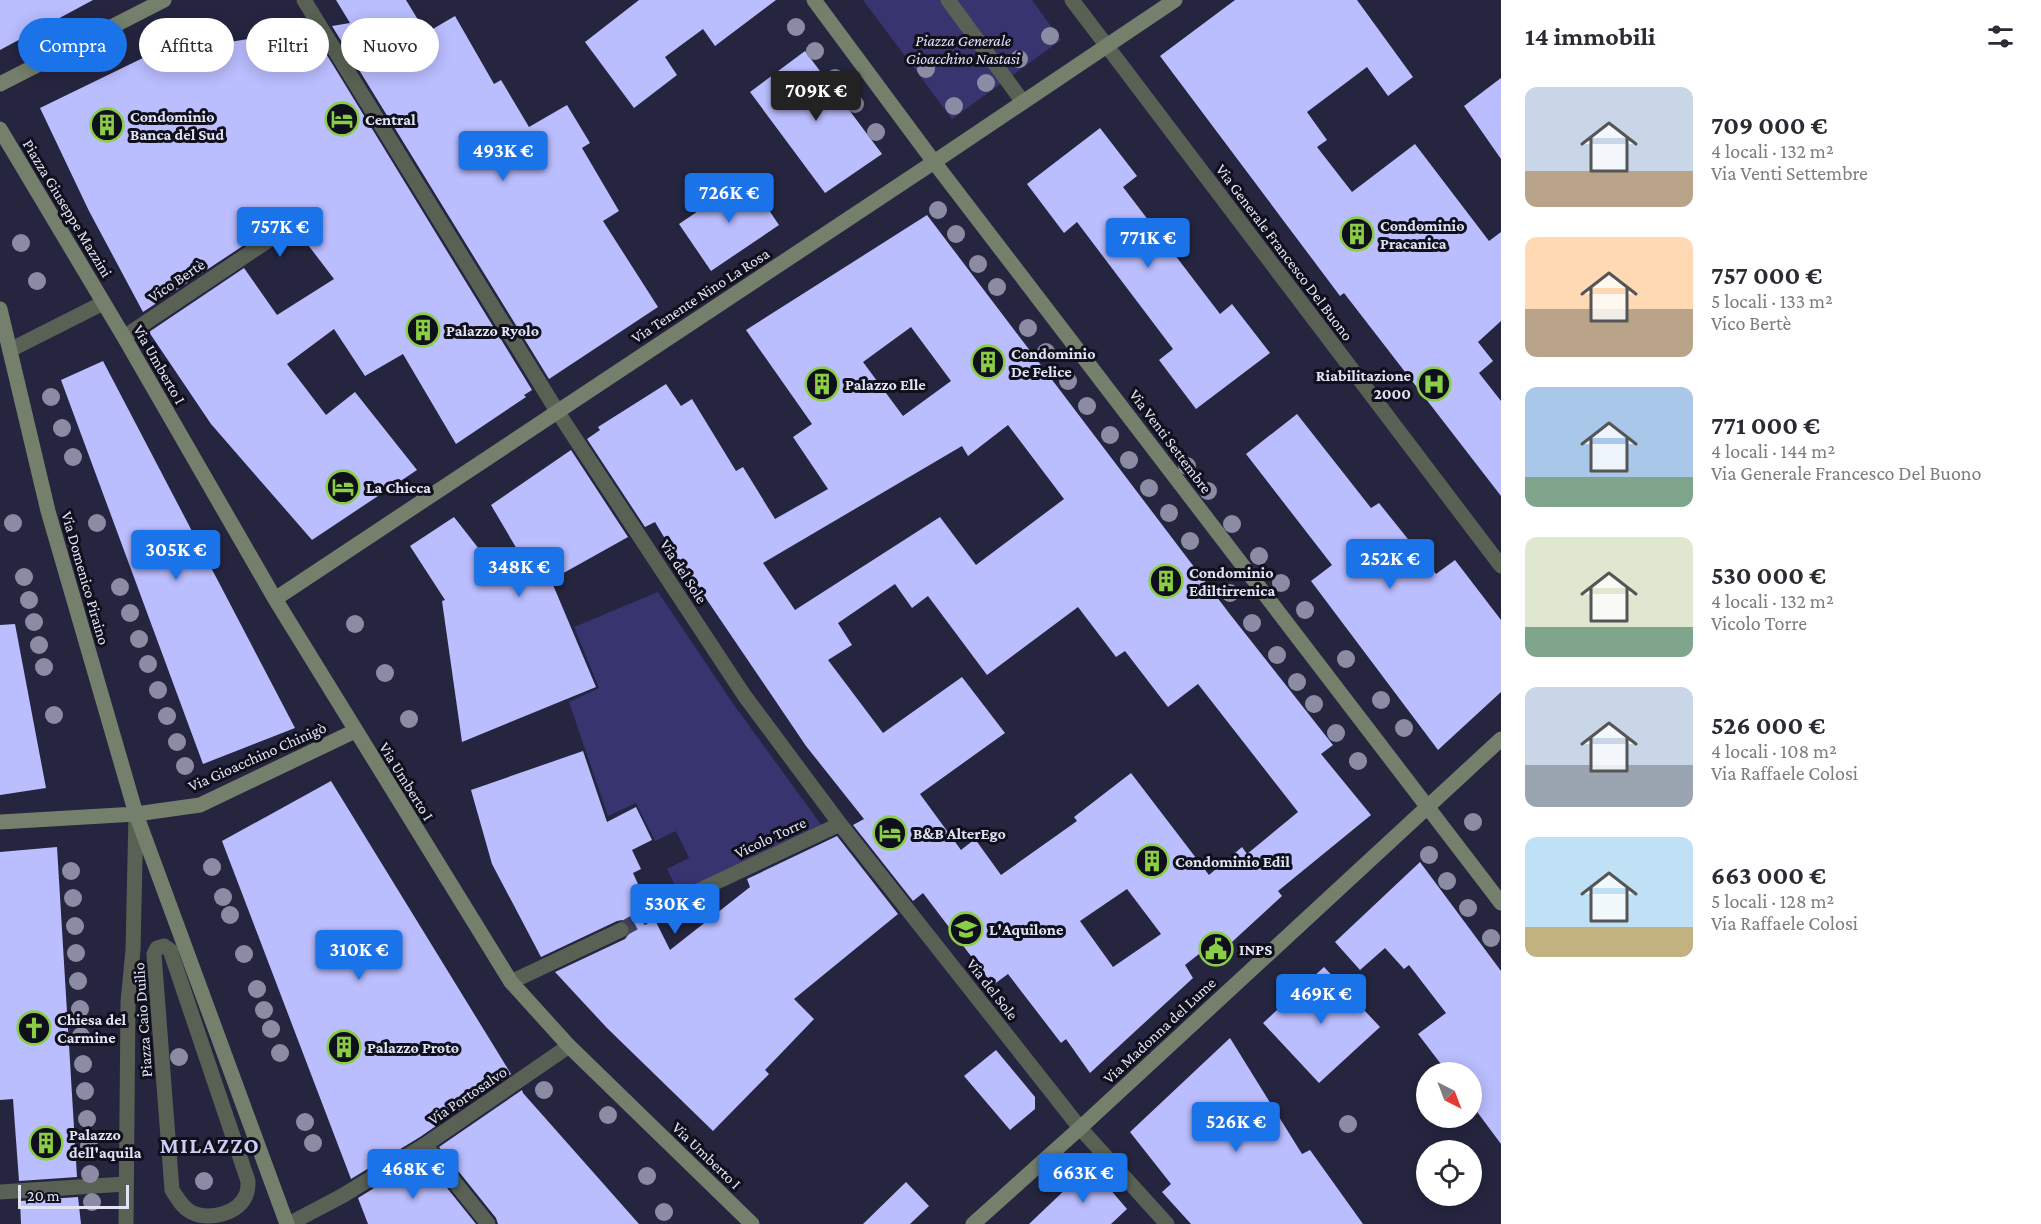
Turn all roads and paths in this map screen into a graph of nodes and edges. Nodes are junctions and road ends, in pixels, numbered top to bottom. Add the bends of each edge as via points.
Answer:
1 (164, 0) edge
2 (304, 0) edge
3 (814, 0) edge
4 (948, 0) edge
5 (1072, 0) edge
6 (1175, 0) edge
7 (1105, 46) junction
8 (0, 84) edge
9 (1023, 102) junction
10 (0, 129) edge
11 (934, 162) junction
12 (278, 234) dead end
13 (103, 303) junction
14 (0, 309) edge
15 (124, 337) junction
16 (10, 350) junction
17 (557, 411) junction
18 (1501, 566) edge
19 (275, 599) junction
20 (355, 731) junction
21 (1501, 739) edge
22 (1428, 807) junction
23 (136, 814) junction
24 (0, 822) edge
25 (840, 824) junction
26 (1501, 903) edge
27 (651, 913) tunnel mouth
28 (621, 930) tunnel mouth
29 (184, 947) junction
30 (133, 950) junction
31 (512, 982) junction
32 (569, 1046) junction
33 (1080, 1128) junction
34 (425, 1145) junction
35 (126, 1184) junction
36 (0, 1192) edge
37 (238, 1207) joint
38 (126, 1224) edge
39 (288, 1224) edge
40 (488, 1224) edge
41 (751, 1224) edge
42 (974, 1224) edge
43 (1167, 1224) edge

1 - 8 street
2 - 17 street, Via del Sole
3 - 11 street, Via Venti Settembre
4 - 9 street
5 - 7 street
6 - 7 street, Via Tenente Nino La Rosa
7 - 9 street, Via Tenente Nino La Rosa
7 - 18 street, Via Generale Francesco Del Buono
9 - 11 street, Via Tenente Nino La Rosa
10 - 13 street, Piazza Giuseppe Mazzini
11 - 17 street, Via Tenente Nino La Rosa
11 - 22 street, Via Venti Settembre
12 - 15 street, Vico Bertè
13 - 15 street, Via Umberto I
13 - 16 street, Piazza Giuseppe Mazzini
14 - 16 street
15 - 19 street, Via Umberto I
16 - 23 street, Via Domenico Piraino via 48,511
17 - 19 street, Via Tenente Nino La Rosa
17 - 25 street, Via del Sole via 744,695
19 - 20 street, Via Umberto I
20 - 23 street, Via Gioacchino Chinigò via 200,805
20 - 31 street, Via Umberto I
21 - 22 street, Via Madonna del Lume
22 - 26 street, Via Venti Settembre
22 - 33 street, Via Madonna del Lume
23 - 24 street, Via Gioacchino Chinigò
23 - 29 street
23 - 30 street, Piazza Caio Duilio
25 - 27 street, Vicolo Torre
25 - 33 street, Via del Sole
28 - 31 street
29 - 30 street, Piazza Caio Duilio via 167,939
29 - 39 street
30 - 35 street, Piazza Caio Duilio via 128,1002
31 - 32 street, Via Umberto I
32 - 34 street, Via Portosalvo
32 - 41 street, Via Umberto I
33 - 42 street, Via Madonna del Lume
33 - 43 street, Via del Sole
34 - 39 street, Via Portosalvo
34 - 40 street
35 - 36 street
35 - 38 street, Piazza Caio Duilio
37 - 37 street, Piazza Caio Duilio via 247,1194 248,1181 170,950 164,946 157,948 154,954 172,1190 193,1213 225,1214

